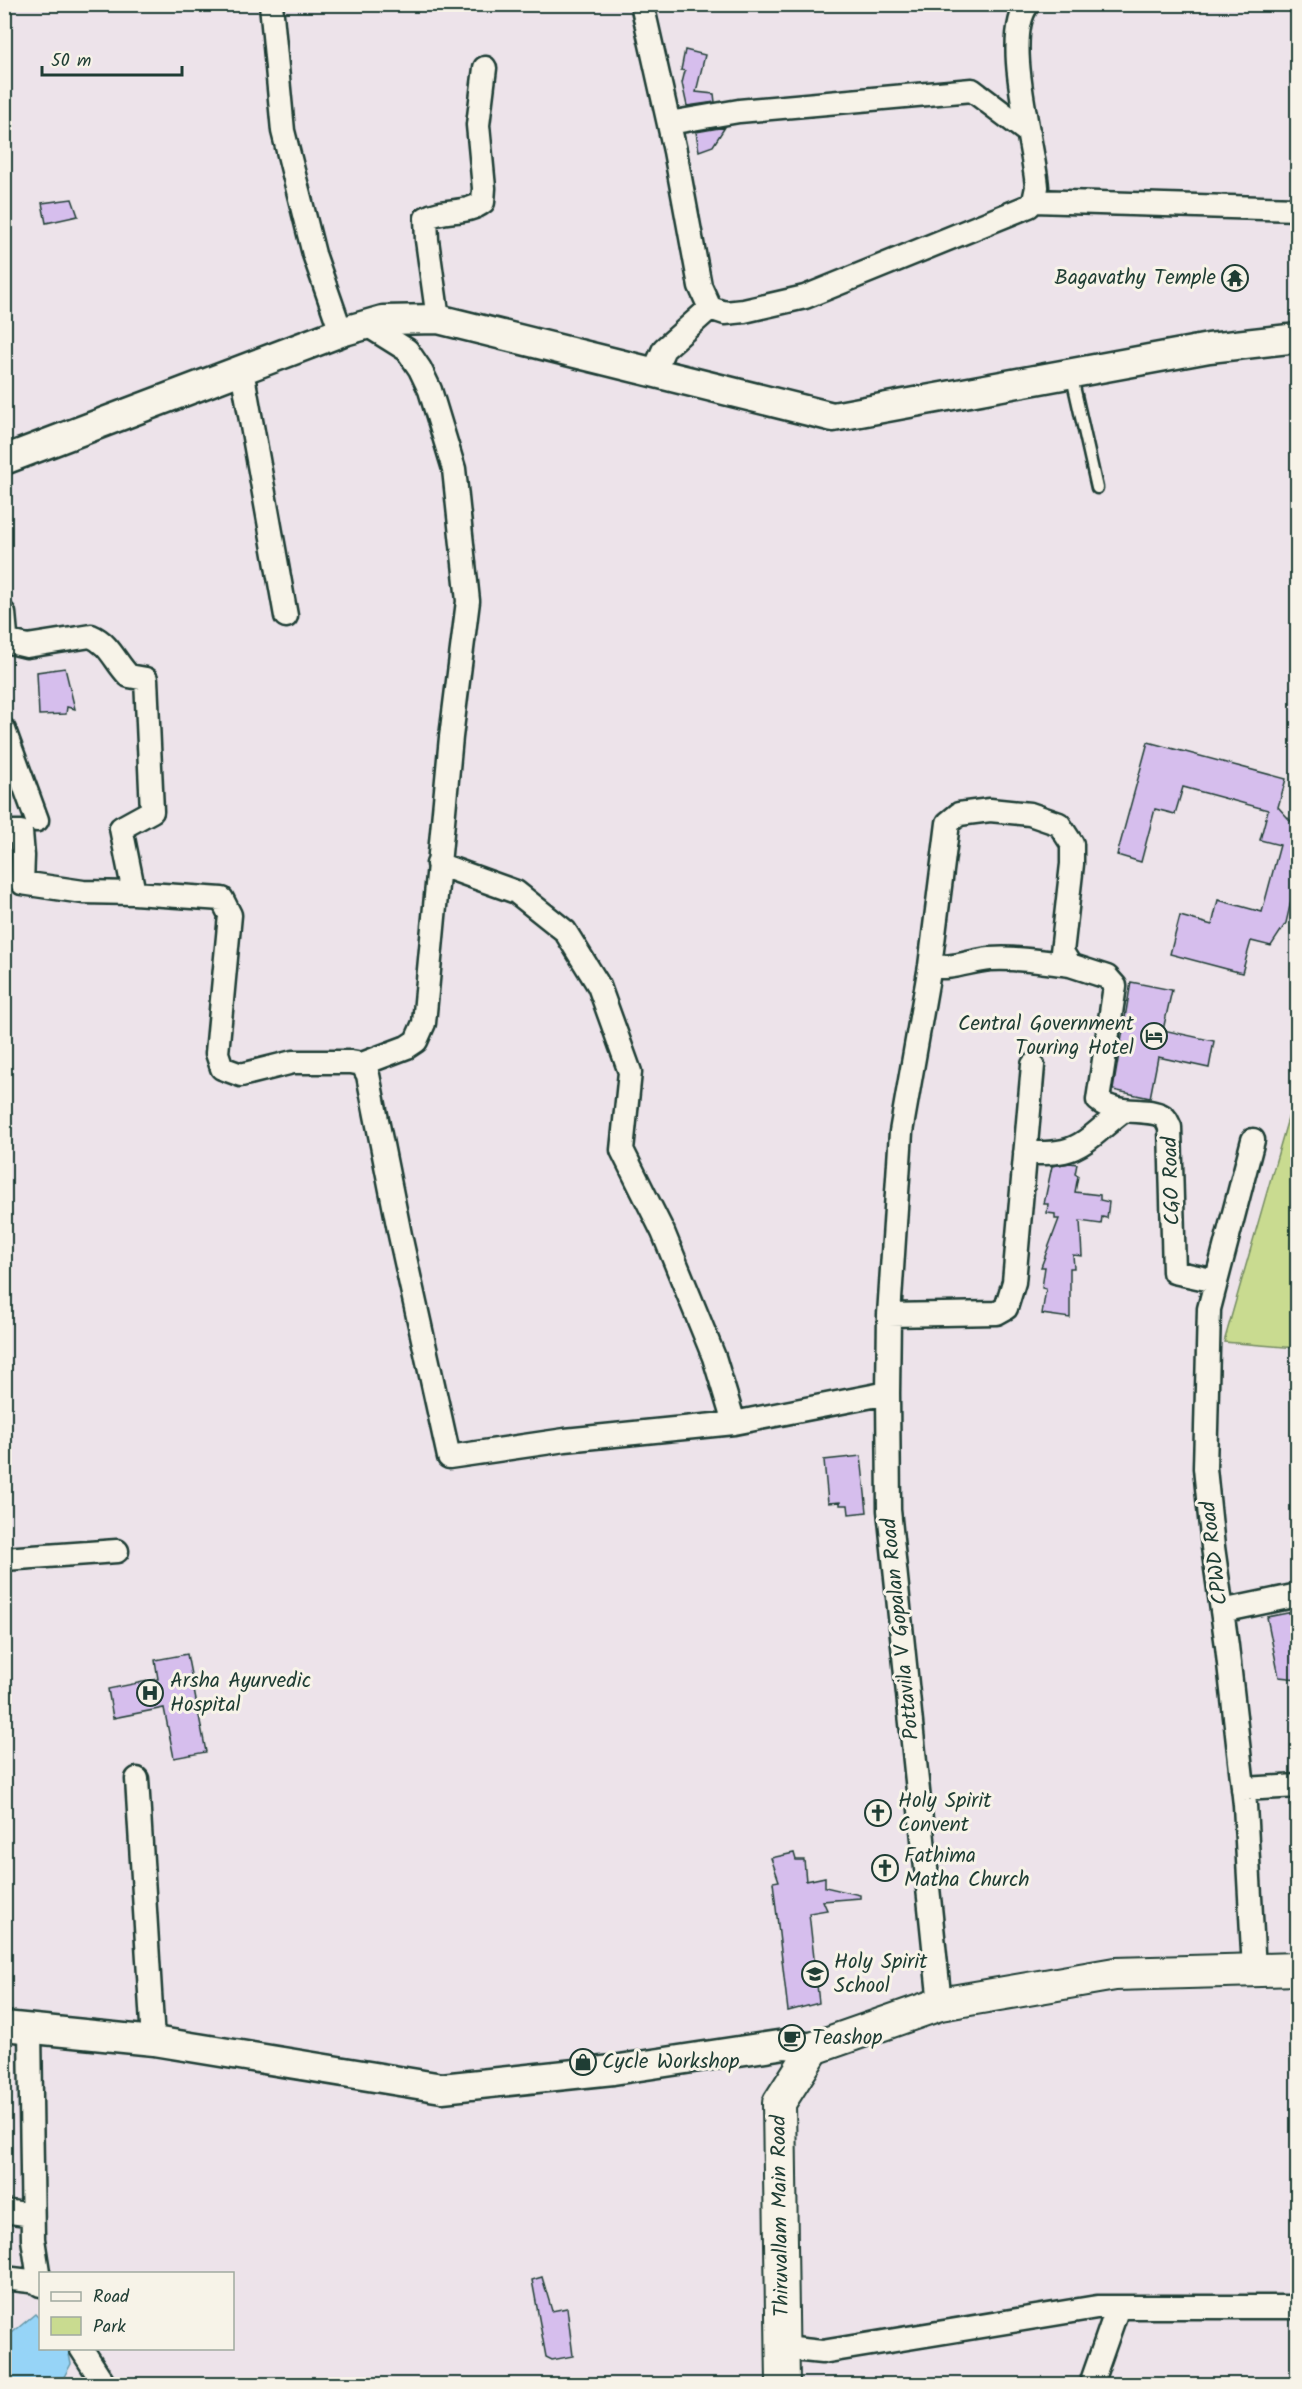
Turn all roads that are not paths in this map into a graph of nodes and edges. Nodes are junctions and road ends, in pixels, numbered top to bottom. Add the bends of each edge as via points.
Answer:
1 (271, 4) edge
2 (642, 4) edge
3 (1028, 4) edge
4 (485, 68) dead end
5 (669, 123) junction
6 (1029, 133) junction
7 (1034, 201) junction
8 (1298, 209) edge
9 (710, 308) junction
10 (438, 319) junction
11 (354, 328) junction
12 (1298, 338) edge
13 (242, 370) junction
14 (654, 371) junction
15 (1071, 373) junction
16 (4, 460) edge
17 (1097, 488) dead end
18 (286, 616) dead end
19 (5, 629) edge
20 (4, 730) edge
21 (37, 820) dead end
22 (4, 832) edge
23 (438, 864) junction
24 (134, 893) junction
25 (1070, 964) junction
26 (930, 966) junction
27 (362, 1064) junction
28 (1033, 1065) dead end
29 (1123, 1111) junction
30 (1253, 1140) dead end
31 (1025, 1153) junction
32 (1216, 1281) junction
33 (889, 1315) junction
34 (888, 1393) junction
35 (734, 1423) junction
36 (117, 1551) dead end
37 (4, 1559) edge
38 (1298, 1595) edge
39 (1222, 1611) junction
40 (137, 1779) dead end
41 (1298, 1786) edge
42 (1243, 1789) junction
43 (1298, 1969) edge
44 (1254, 1970) junction
45 (940, 2004) junction
46 (17, 2028) edge
47 (154, 2041) junction
48 (814, 2048) junction
49 (4, 2211) edge
50 (32, 2215) junction
51 (4, 2278) edge
52 (39, 2278) edge
53 (39, 2284) edge
54 (1118, 2307) junction
55 (1298, 2307) edge
56 (784, 2348) junction
57 (82, 2350) edge
58 (104, 2385) edge
59 (783, 2385) edge
60 (1091, 2385) edge

1 - 11 street via 283,131 314,254
2 - 5 street
3 - 6 street via 1017,33
4 - 10 street via 478,124 483,202 476,208 434,213 426,218
5 - 6 street via 739,111 972,90
5 - 9 street via 700,286
6 - 7 street via 1037,176
7 - 8 street
7 - 9 street via 1020,211 805,297 744,311 725,313
9 - 14 street via 664,349
10 - 11 street via 383,320
10 - 14 street
11 - 13 street
11 - 23 street via 407,350 420,369 442,424 454,469 468,601
12 - 15 street via 1209,348
13 - 16 street
13 - 18 street
14 - 15 street via 833,417
15 - 17 lane
19 - 24 street via 10,642 27,646 91,636 109,648 129,676 146,679 152,811 121,828
20 - 21 street
22 - 24 street via 21,832 22,883 83,892
23 - 27 street via 421,1034 407,1047
23 - 35 street via 516,892 565,931 599,986 630,1072 622,1150 667,1242 714,1357
24 - 27 street via 222,899 230,915 217,1053 222,1068 241,1075 292,1062
25 - 26 street via 990,959 944,969
25 - 26 street, Pottavila V Gopalan Road via 1062,952 1072,844 1059,824 1030,814 990,810 958,814 948,823
25 - 29 street, CGO Road via 1107,977 1115,986 1098,1100 1105,1107
26 - 33 street, Pottavila V Gopalan Road via 901,1132
27 - 35 street via 368,1074 449,1457 565,1440
28 - 31 street
29 - 31 street via 1072,1149
29 - 32 street, CGO Road via 1166,1118 1170,1127 1174,1272
30 - 32 street, CPWD Road
31 - 33 street via 1014,1282 1006,1308 997,1313
32 - 39 street, CPWD Road via 1209,1309 1205,1468
33 - 34 street, Pottavila V Gopalan Road
34 - 35 street
34 - 45 street, Pottavila V Gopalan Road via 889,1510
36 - 37 street
38 - 39 street
39 - 42 street, CPWD Road
40 - 47 street
41 - 42 street
42 - 44 street, CPWD Road
43 - 44 main road
44 - 45 main road via 1115,1974
45 - 48 main road
46 - 47 street
46 - 50 street
47 - 48 street via 442,2088 613,2070 785,2044
48 - 56 main road, Thiruvallam Main Road via 779,2103
49 - 50 street
50 - 52 street
51 - 53 street
54 - 55 street
54 - 56 street via 1097,2307 822,2352
54 - 60 street
56 - 59 main road, Thiruvallam Main Road
57 - 58 street

